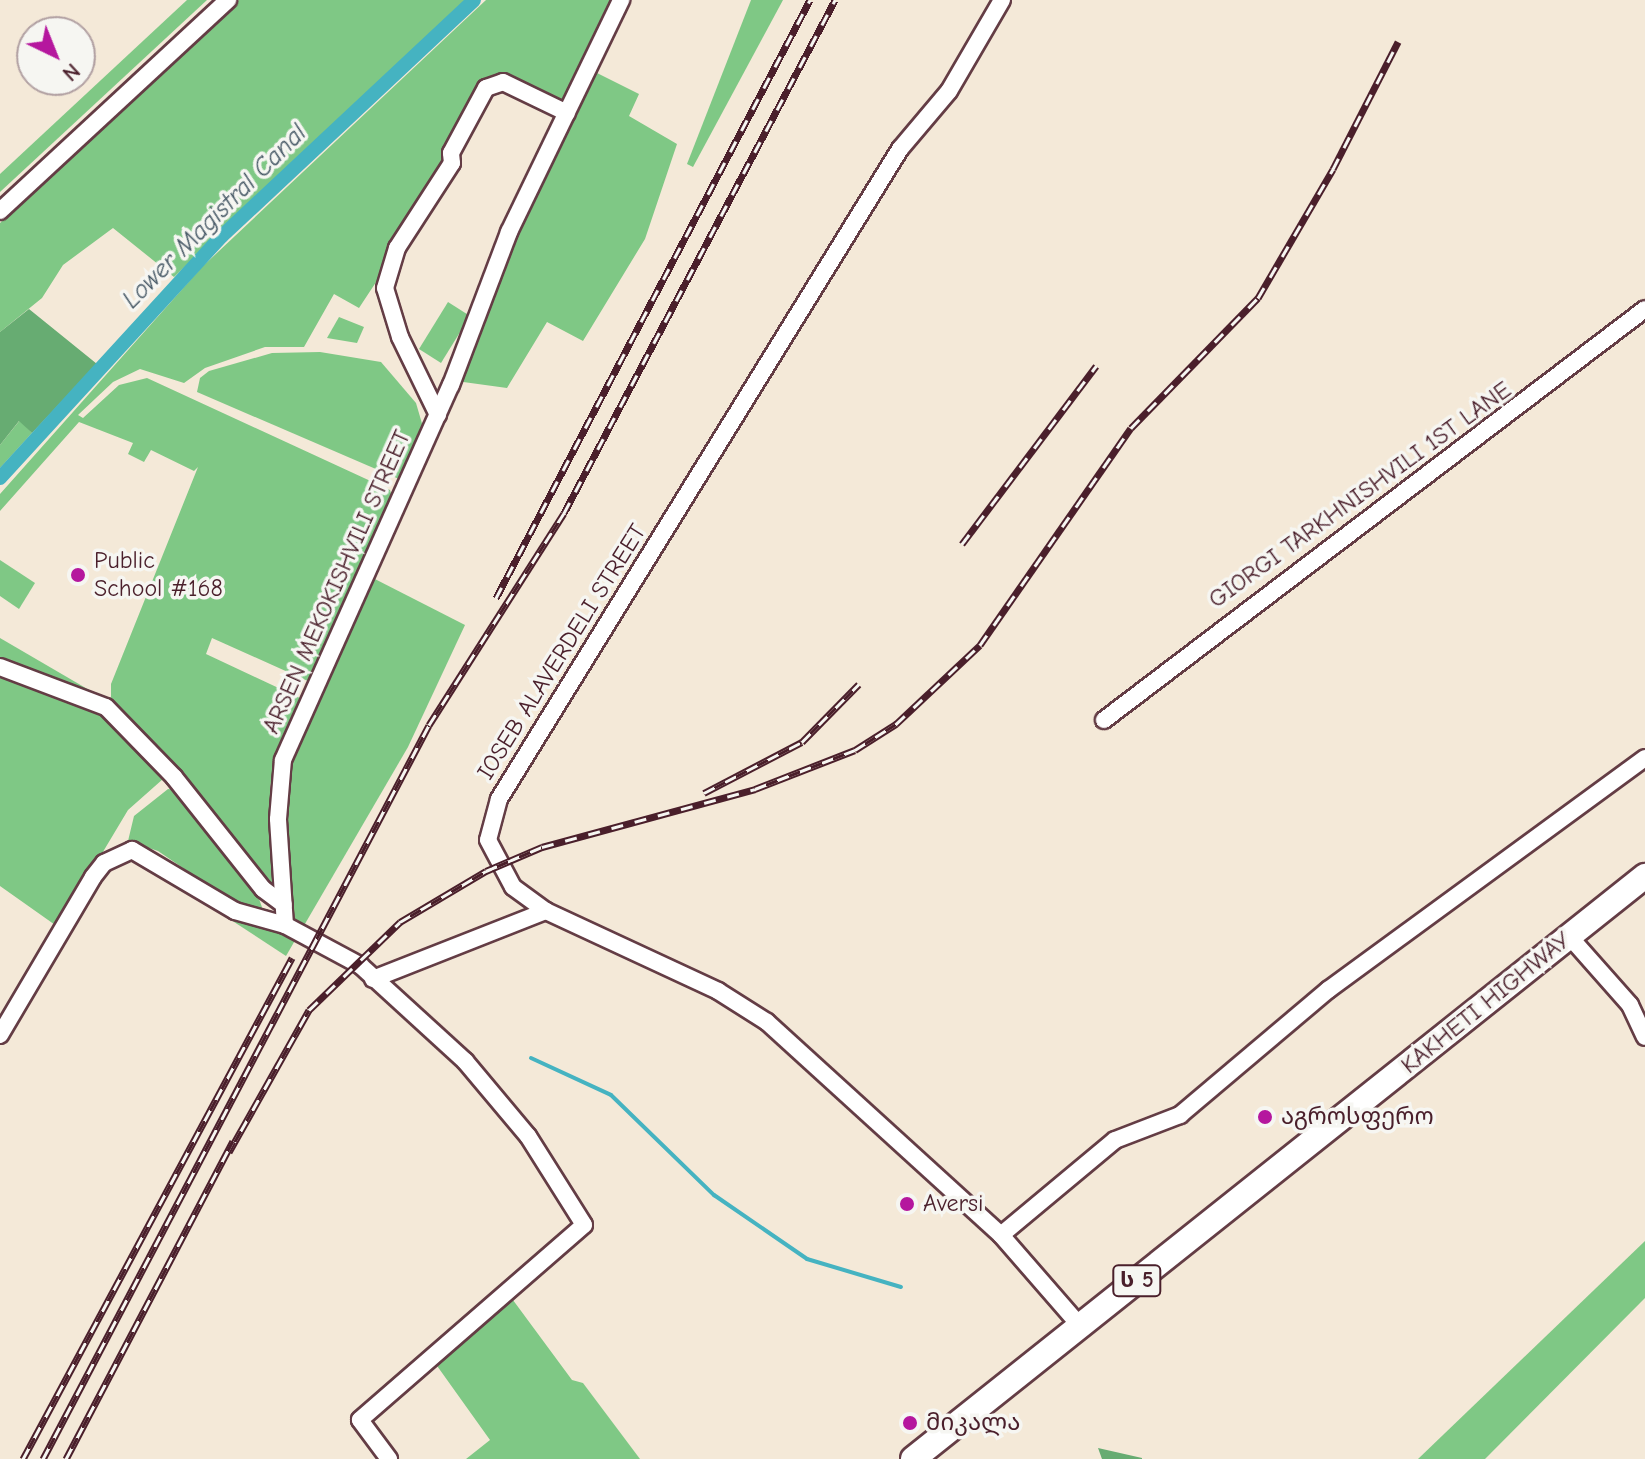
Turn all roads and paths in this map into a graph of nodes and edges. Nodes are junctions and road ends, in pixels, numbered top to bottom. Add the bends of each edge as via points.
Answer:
1 (228, 0) edge
2 (621, 0) edge
3 (1002, 0) edge
4 (567, 113) junction
5 (0, 211) edge
6 (1645, 309) edge
7 (438, 415) junction
8 (0, 667) edge
9 (1104, 720) dead end
10 (1645, 758) edge
11 (1645, 876) edge
12 (284, 905) junction
13 (546, 911) junction
14 (285, 925) junction
15 (1569, 936) junction
16 (373, 979) junction
17 (0, 1035) edge
18 (1645, 1037) edge
19 (1001, 1235) junction
20 (1080, 1326) junction
21 (389, 1459) edge
22 (913, 1459) edge

1 - 5 street
2 - 4 street, ARSEN MEKOKISHVILI STREET
3 - 13 street, IOSEB ALAVERDELI STREET via 949,91 900,149 499,799 488,840 513,887
4 - 7 street, ARSEN MEKOKISHVILI STREET via 509,232
4 - 7 street via 503,82 486,88 451,153 452,163 387,270 385,288 400,337
6 - 9 street, GIORGI TARKHNISHVILI 1ST LANE
7 - 12 street, ARSEN MEKOKISHVILI STREET via 283,760 278,819
8 - 12 street via 106,707 174,777 263,889
10 - 19 street via 1328,990 1180,1115 1115,1140
11 - 15 highway, KAKHETI HIGHWAY / ს 5
12 - 14 street, ARSEN MEKOKISHVILI STREET
13 - 16 street
13 - 19 street, IOSEB ALAVERDELI STREET via 718,991 767,1022
14 - 16 street via 361,966
14 - 17 street via 235,911 144,855 120,853 93,877
15 - 18 street via 1630,1005
15 - 20 highway, KAKHETI HIGHWAY / ს 5
16 - 21 street via 465,1061 528,1136 584,1225 360,1420
19 - 20 street, IOSEB ALAVERDELI STREET
20 - 22 highway, KAKHETI HIGHWAY / ს 5

